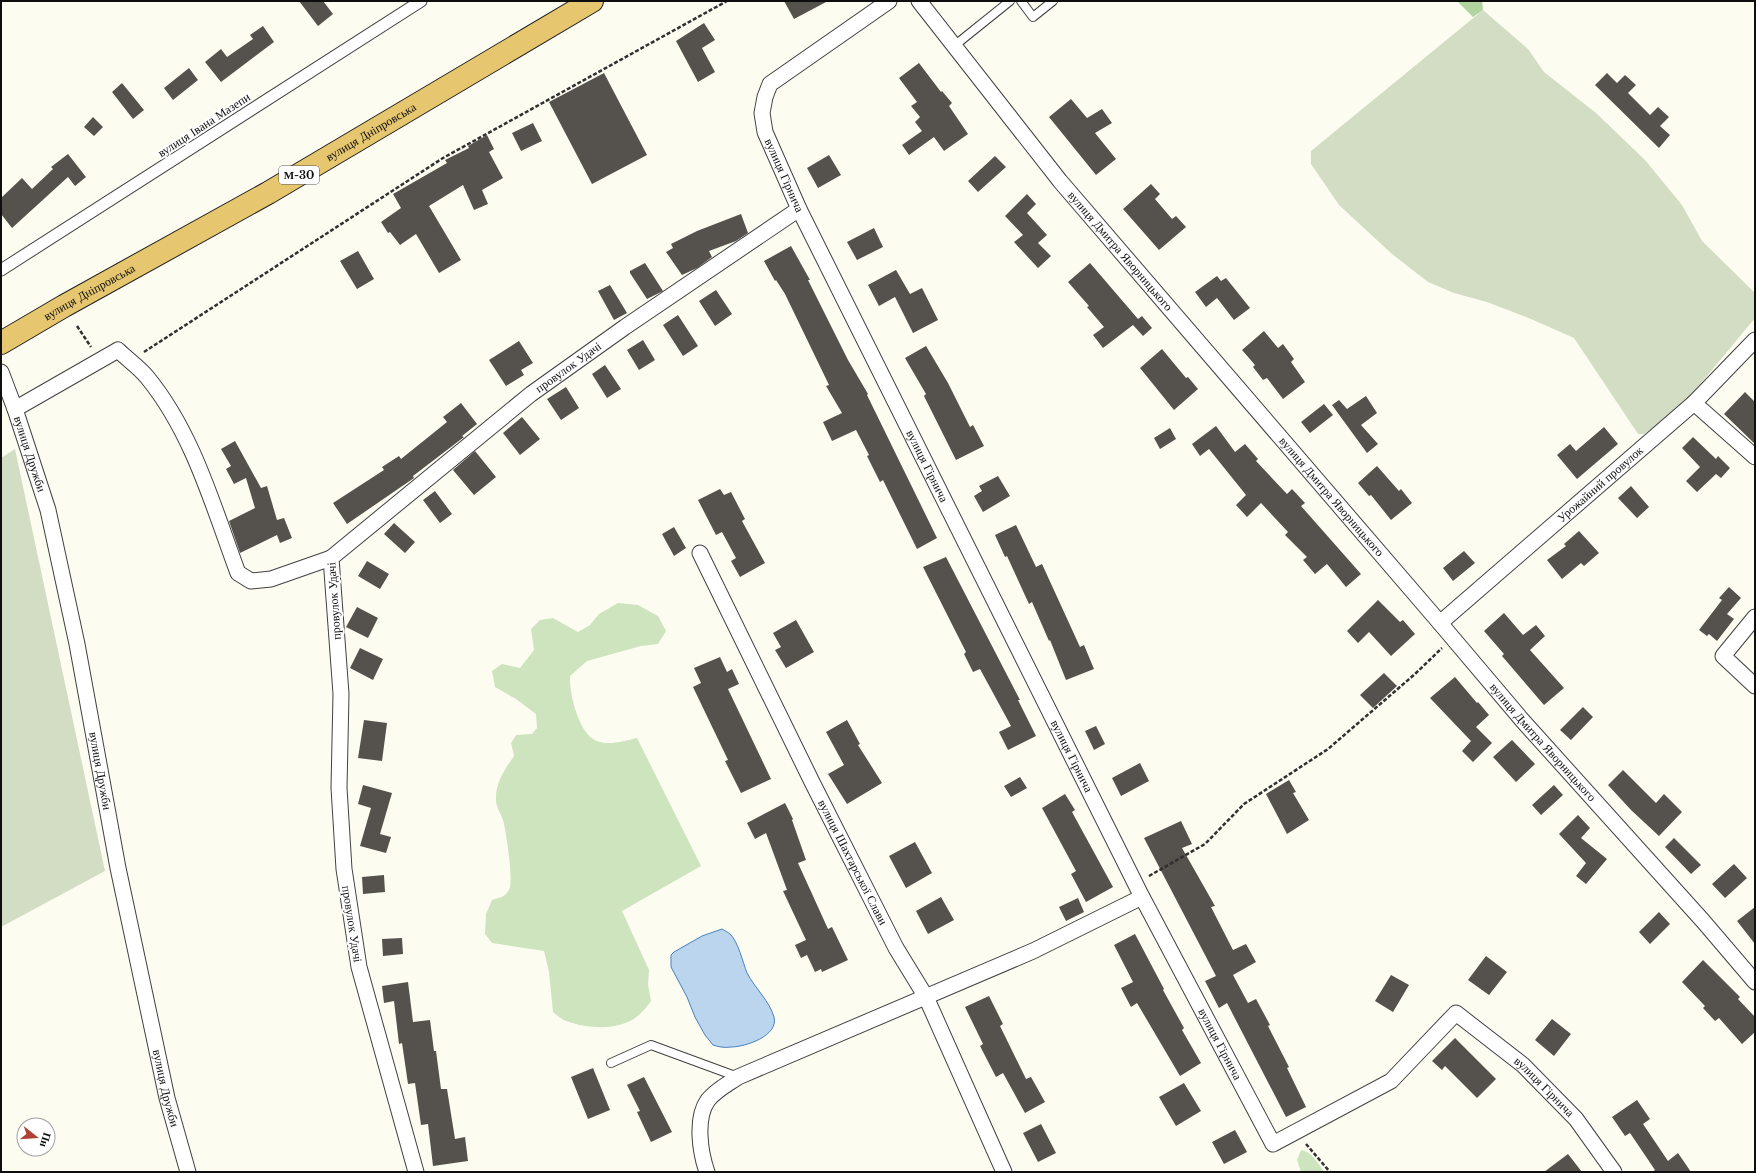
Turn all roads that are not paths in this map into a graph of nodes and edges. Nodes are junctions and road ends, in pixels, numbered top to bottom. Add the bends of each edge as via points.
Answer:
1 (421, 1) edge
2 (592, 1) edge
3 (889, 1) edge
4 (918, 1) edge
5 (1010, 1) edge
6 (1021, 1) edge
7 (1053, 1) edge
8 (954, 46) junction
9 (799, 209) junction
10 (1, 270) edge
11 (1755, 340) edge
12 (1, 343) edge
13 (1, 372) edge
14 (1694, 403) junction
15 (15, 409) junction
16 (1755, 457) edge
17 (700, 553) dead end
18 (330, 558) junction
19 (1755, 617) edge
20 (1440, 623) junction
21 (1755, 686) edge
22 (1142, 897) junction
23 (1755, 982) edge
24 (926, 997) junction
25 (611, 1063) dead end
26 (738, 1077) junction
27 (188, 1172) edge
28 (416, 1172) edge
29 (707, 1172) edge
30 (1004, 1172) edge
31 (1614, 1172) edge

1 - 10 street, вулиця Івана Мазепи
2 - 12 highway, вулиця Дніпровська / М-30 via 268,193
3 - 9 street, вулиця Гірнича via 770,84 764,97 762,113 765,132
4 - 8 street, вулиця Дмитра Яворницького
5 - 8 lane
6 - 7 lane via 1033,17
8 - 20 street, вулиця Дмитра Яворницького via 1060,181
9 - 18 street, провулок Удачі via 531,394
9 - 22 street, вулиця Гірнича
11 - 14 street, Урожайний провулок
13 - 15 street, вулиця Дружби
14 - 16 street
14 - 20 street, Урожайний провулок
15 - 18 street via 118,350 146,376 164,401 192,451 238,573 251,581 271,579
15 - 27 street, вулиця Дружби via 50,518 77,644 121,884 167,1098
17 - 24 street, вулиця Шахтарської Слави via 812,782 893,941
18 - 28 street, провулок Удачі via 341,694 338,788 344,869 359,967
19 - 21 street via 1723,656
20 - 23 street, вулиця Дмитра Яворницького via 1522,720
22 - 24 street via 1033,951
22 - 31 street, вулиця Гірнича via 1273,1144 1391,1081 1456,1013 1523,1065 1576,1119
24 - 26 street
24 - 30 street, вулиця Шахтарської Слави
25 - 26 lane via 651,1045
26 - 29 street via 707,1101 702,1116 702,1158

